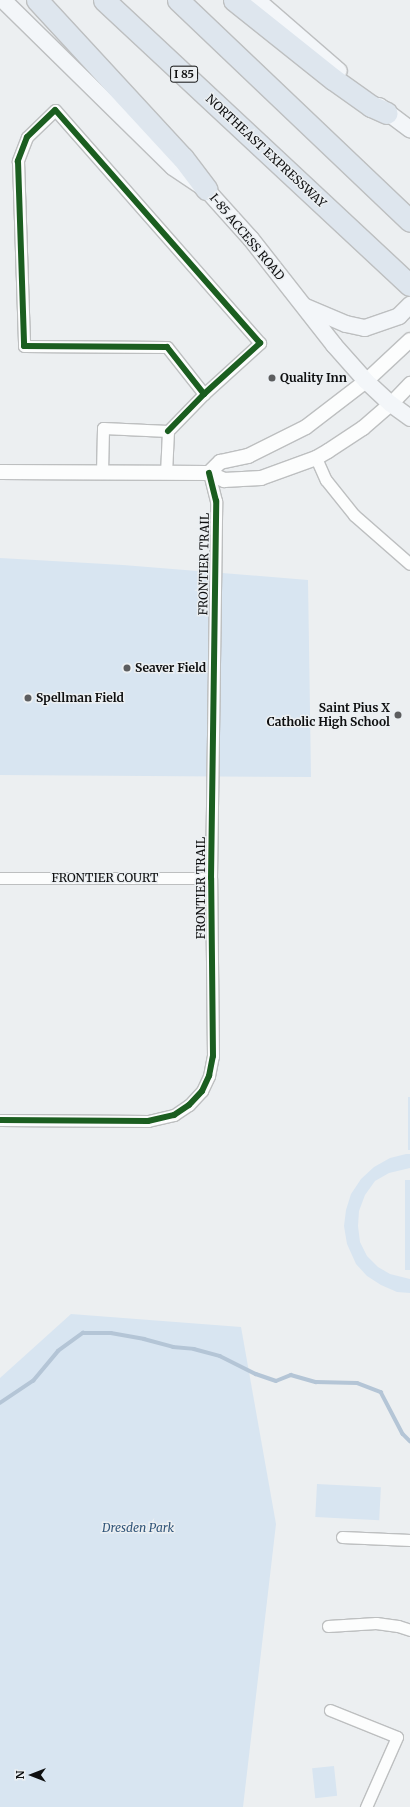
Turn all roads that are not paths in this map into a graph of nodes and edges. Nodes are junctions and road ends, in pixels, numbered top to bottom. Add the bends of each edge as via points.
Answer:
1 (4, 0) edge
2 (37, 0) edge
3 (104, 0) edge
4 (178, 0) edge
5 (234, 0) edge
6 (257, 0) edge
7 (387, 113) junction
8 (410, 129) edge
9 (206, 189) junction
10 (410, 221) edge
11 (410, 285) edge
12 (304, 306) junction
13 (404, 311) edge
14 (407, 343) edge
15 (366, 381) junction
16 (410, 384) edge
17 (204, 394) junction
18 (391, 404) junction
19 (410, 418) edge
20 (168, 431) junction
21 (316, 458) junction
22 (0, 472) edge
23 (102, 473) junction
24 (166, 473) junction
25 (209, 473) junction
26 (410, 564) edge
27 (0, 878) edge
28 (211, 878) junction
29 (0, 1120) edge
30 (342, 1537) dead end
31 (410, 1540) edge
32 (328, 1626) dead end
33 (410, 1630) edge
34 (330, 1710) dead end
35 (366, 1807) edge

1 - 9 main road, I-85 ACCESS ROAD via 173,168
2 - 9 highway via 182,158
3 - 11 highway, NORTHEAST EXPRESSWAY / I 85
4 - 10 highway
5 - 7 highway via 332,79 371,106
6 - 7 main road
7 - 8 main road
9 - 12 main road, I-85 ACCESS ROAD via 251,239
12 - 13 main road via 346,324 365,328
12 - 15 main road, I-85 ACCESS ROAD
14 - 15 street
15 - 18 main road, I-85 ACCESS ROAD
15 - 25 street via 306,427 248,456 220,462
16 - 18 street
17 - 17 street via 260,343 55,110 27,137 18,161 24,346 167,348
17 - 20 street
18 - 19 main road, I-85 ACCESS ROAD
18 - 21 street via 363,428
20 - 23 street via 104,428
20 - 24 street
21 - 25 street via 253,479 224,480
21 - 26 street via 326,480 354,514
22 - 23 street
23 - 24 street
24 - 25 street
25 - 28 street, FRONTIER TRAIL via 216,501
27 - 28 street, FRONTIER COURT
28 - 29 street, FRONTIER TRAIL via 213,1056 209,1076 202,1091 189,1105 174,1115 148,1121
30 - 31 street
32 - 33 street via 376,1623
34 - 35 street via 397,1737

